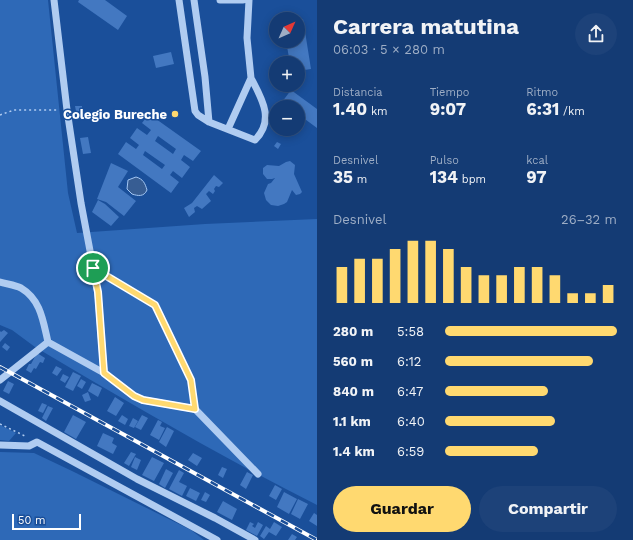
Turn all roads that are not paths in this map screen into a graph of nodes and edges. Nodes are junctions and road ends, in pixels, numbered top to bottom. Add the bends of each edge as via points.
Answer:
1 (54, 0) edge
2 (179, 0) edge
3 (194, 0) edge
4 (220, 0) edge
5 (243, 0) edge
6 (249, 0) edge
7 (251, 78) junction
8 (209, 122) junction
9 (228, 129) junction
10 (0, 282) edge
11 (48, 342) junction
12 (104, 373) junction
13 (0, 380) edge
14 (0, 401) edge
15 (0, 445) edge
16 (258, 474) dead end
17 (217, 540) edge
18 (255, 540) edge

1 - 12 street via 81,203 98,292
2 - 8 street via 195,111 198,116
3 - 8 street
4 - 5 street
6 - 7 street via 247,38
7 - 9 street
7 - 9 street via 263,101 267,119 261,134 255,140
8 - 9 street
10 - 11 street via 21,288 37,302
11 - 12 street
11 - 13 street
12 - 16 street via 143,400 195,409
14 - 18 street via 137,479
15 - 17 street via 29,446 37,442

